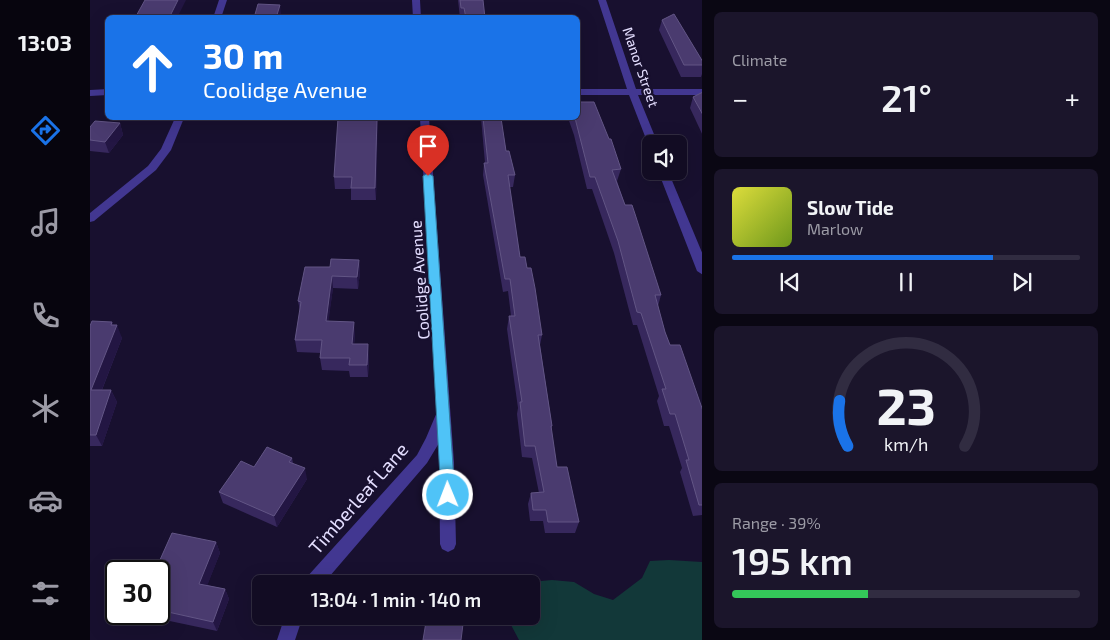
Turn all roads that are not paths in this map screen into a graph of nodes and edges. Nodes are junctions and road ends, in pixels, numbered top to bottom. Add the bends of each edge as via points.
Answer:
1 (223, 0) edge
2 (416, 0) edge
3 (602, 0) edge
4 (218, 15) edge
5 (417, 15) edge
6 (105, 92) edge
7 (580, 92) edge
8 (632, 92) junction
9 (702, 92) edge
10 (90, 93) edge
11 (178, 120) edge
12 (424, 120) edge
13 (649, 135) edge
14 (667, 180) edge
15 (90, 219) edge
16 (702, 270) edge
17 (443, 410) junction
18 (448, 544) dead end
19 (320, 575) edge
20 (291, 625) edge
21 (286, 640) edge

1 - 4 street
2 - 5 street
3 - 8 street, Manor Street
6 - 10 street
7 - 8 street
8 - 9 street
8 - 13 street, Manor Street
11 - 15 street via 166,150 152,168
12 - 17 street, Coolidge Avenue
14 - 16 street
17 - 18 street, Coolidge Avenue
17 - 19 street, Timberleaf Lane via 433,440 422,459
20 - 21 street

